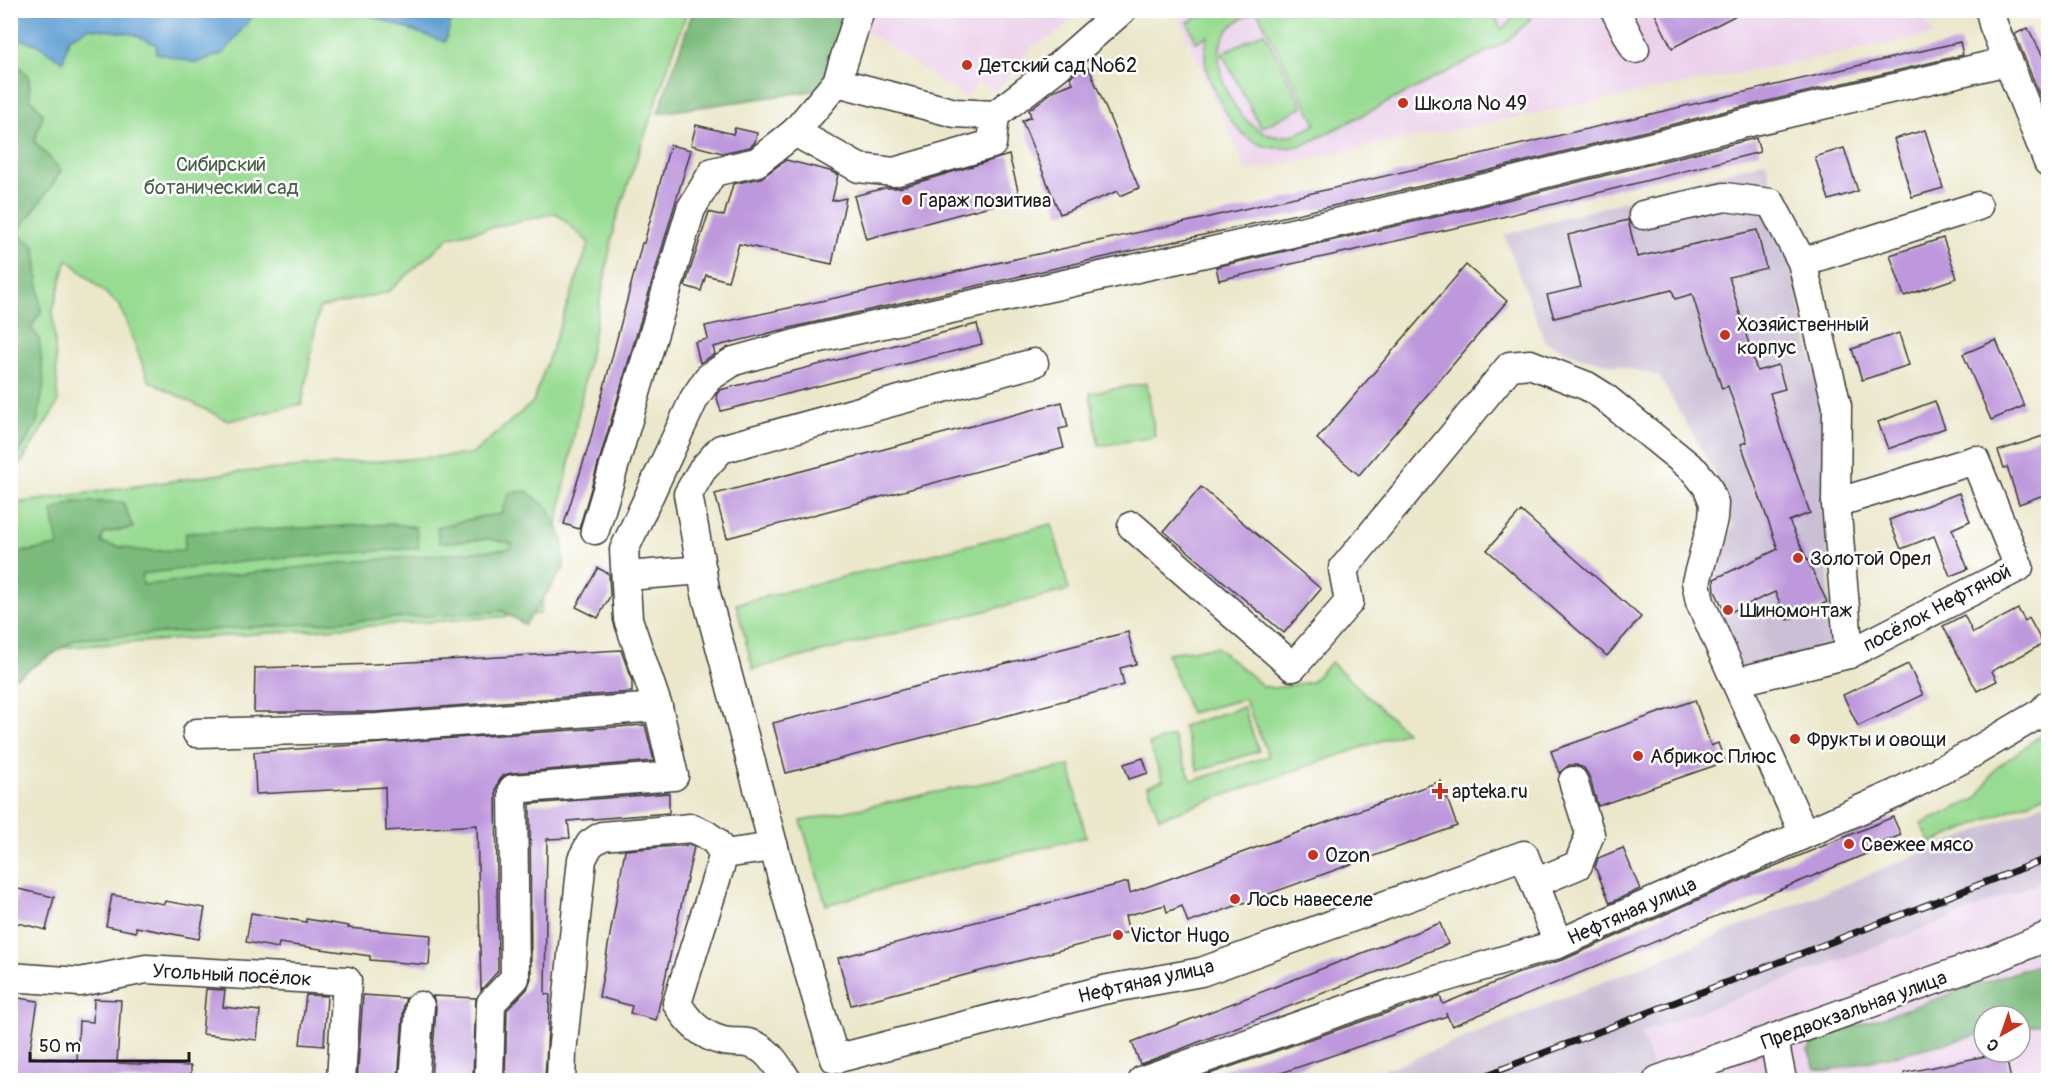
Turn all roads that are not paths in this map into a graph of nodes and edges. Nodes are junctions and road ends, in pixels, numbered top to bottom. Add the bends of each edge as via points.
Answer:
1 (860, 10) edge
2 (1122, 10) edge
3 (1615, 10) edge
4 (1990, 10) edge
5 (1635, 49) dead end
6 (2008, 61) junction
7 (837, 82) junction
8 (995, 115) junction
9 (795, 132) junction
10 (2049, 162) edge
11 (1978, 206) dead end
12 (1643, 215) dead end
13 (1802, 262) junction
14 (1034, 363) dead end
15 (1836, 503) junction
16 (1132, 526) dead end
17 (595, 530) dead end
18 (702, 570) junction
19 (627, 576) junction
20 (1849, 654) junction
21 (1736, 682) junction
22 (2049, 705) edge
23 (658, 707) junction
24 (197, 733) dead end
25 (1573, 781) dead end
26 (1804, 834) junction
27 (774, 847) junction
28 (723, 854) junction
29 (1534, 883) junction
30 (2049, 936) edge
31 (1558, 944) junction
32 (10, 977) edge
33 (420, 1006) dead end
34 (1774, 1040) junction
35 (341, 1080) edge
36 (414, 1080) edge
37 (489, 1080) edge
38 (561, 1080) edge
39 (787, 1080) edge
40 (1143, 1080) edge
41 (1658, 1080) edge
42 (1782, 1080) edge

1 - 7 street
2 - 8 street
3 - 5 street
4 - 6 street
6 - 10 street
6 - 19 street via 1470,192 944,309 734,361 708,378 694,399 624,550
7 - 8 street via 955,113
7 - 9 street
8 - 9 street via 992,144 894,172 859,168
9 - 17 street via 757,162 713,172 691,209
11 - 13 street
12 - 13 street via 1725,197 1771,203
13 - 15 street via 1837,406
14 - 18 street via 721,449 688,494
15 - 20 street
15 - 20 street, посёлок Нефтяной via 1975,460 2019,567
16 - 21 street via 1293,667 1349,602 1343,569 1510,366 1530,364 1603,396 1695,471 1707,486 1714,503 1713,519 1696,582 1700,602
18 - 19 street
18 - 27 street
19 - 23 street via 628,619
20 - 21 street
21 - 26 street
22 - 26 street, Нефтяная улица via 1966,757
23 - 24 street via 376,728
23 - 37 street via 674,776 513,789 515,978 491,1004
25 - 29 street via 1590,834 1578,865
26 - 31 street, Нефтяная улица
27 - 28 street
27 - 29 street, Нефтяная улица via 835,1059 1103,990 1201,972 1524,855
28 - 38 street via 716,841 691,828 602,836 590,844 582,859
28 - 39 street via 677,1003 698,1030 724,1041 743,1041 761,1048
29 - 31 street, Нефтяная улица
30 - 34 street, Предвокзальная улица
31 - 40 street via 1393,993
32 - 35 street, Угольный посёлок via 80,982 146,969 347,981
33 - 36 street
34 - 41 street, Предвокзальная улица
34 - 42 street

